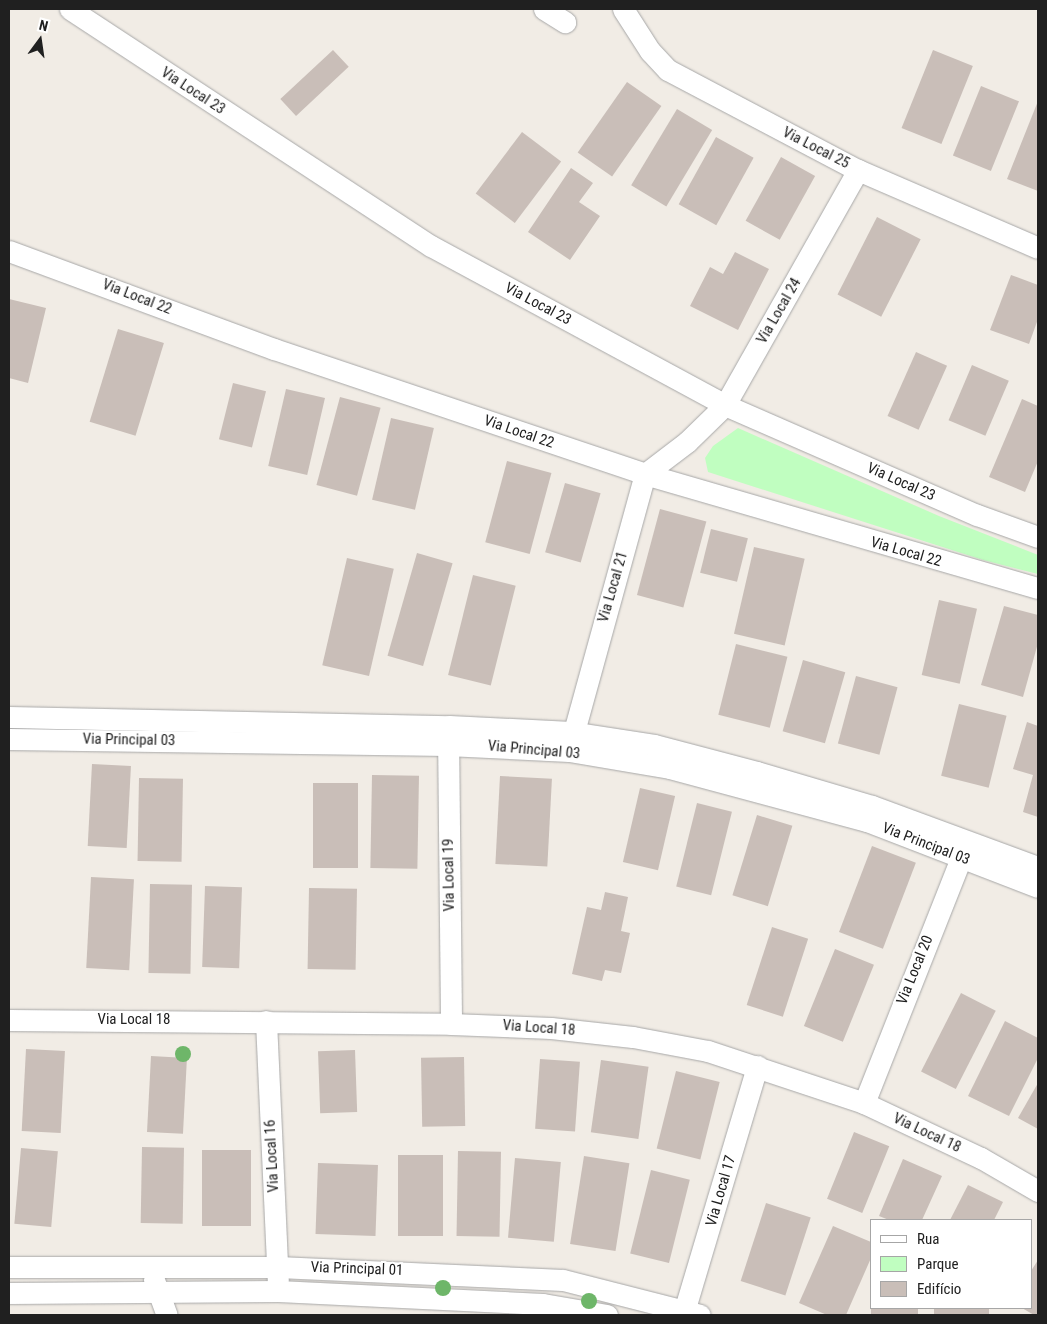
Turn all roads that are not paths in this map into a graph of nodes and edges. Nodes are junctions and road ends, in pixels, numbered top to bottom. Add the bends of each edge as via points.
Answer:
1 (70, 9) edge
2 (544, 9) edge
3 (623, 9) edge
4 (565, 22) dead end
5 (858, 170) junction
6 (1038, 248) edge
7 (9, 251) edge
8 (725, 405) junction
9 (645, 474) junction
10 (1038, 537) edge
11 (1038, 588) edge
12 (9, 717) edge
13 (448, 735) junction
14 (9, 739) edge
15 (570, 742) junction
16 (965, 848) junction
17 (1038, 866) edge
18 (1038, 887) edge
19 (9, 1020) edge
20 (266, 1021) junction
21 (451, 1024) junction
22 (757, 1066) junction
23 (864, 1103) junction
24 (1038, 1191) edge
25 (9, 1267) edge
26 (278, 1267) junction
27 (150, 1268) junction
28 (278, 1291) junction
29 (9, 1293) edge
30 (159, 1293) junction
31 (690, 1313) edge
32 (167, 1315) edge
33 (607, 1315) edge

1 - 8 street, Via Local 23 via 431,246
2 - 4 street
3 - 5 street, Via Local 25 via 650,51 668,70
5 - 6 street, Via Local 25
5 - 8 street, Via Local 24
7 - 9 street, Via Local 22 via 274,349
8 - 9 street, Via Local 24 via 686,442
8 - 10 street, Via Local 23 via 977,515
9 - 11 street, Via Local 22
9 - 15 street, Via Local 21
12 - 13 street, Via Principal 03
13 - 14 street, Via Principal 03
13 - 15 street, Via Principal 03
13 - 21 street, Via Local 19
15 - 16 street, Via Principal 03
16 - 17 street, Via Principal 03
16 - 18 street, Via Principal 03
16 - 23 street, Via Local 20
19 - 20 street, Via Local 18
20 - 21 street, Via Local 18
20 - 26 street, Via Local 16
21 - 22 street, Via Local 18 via 551,1028 633,1037 708,1051
22 - 23 street, Via Local 18
22 - 31 street, Via Local 17
23 - 24 street, Via Local 18 via 982,1158
25 - 27 street, Via Principal 01
26 - 27 street, Via Principal 01
26 - 28 street, Via Local 16
26 - 31 street, Via Principal 01 via 563,1280
27 - 30 street
28 - 30 street, Via Principal 01
28 - 33 street, Via Principal 01 via 543,1304
29 - 30 street, Via Principal 01
30 - 32 street

